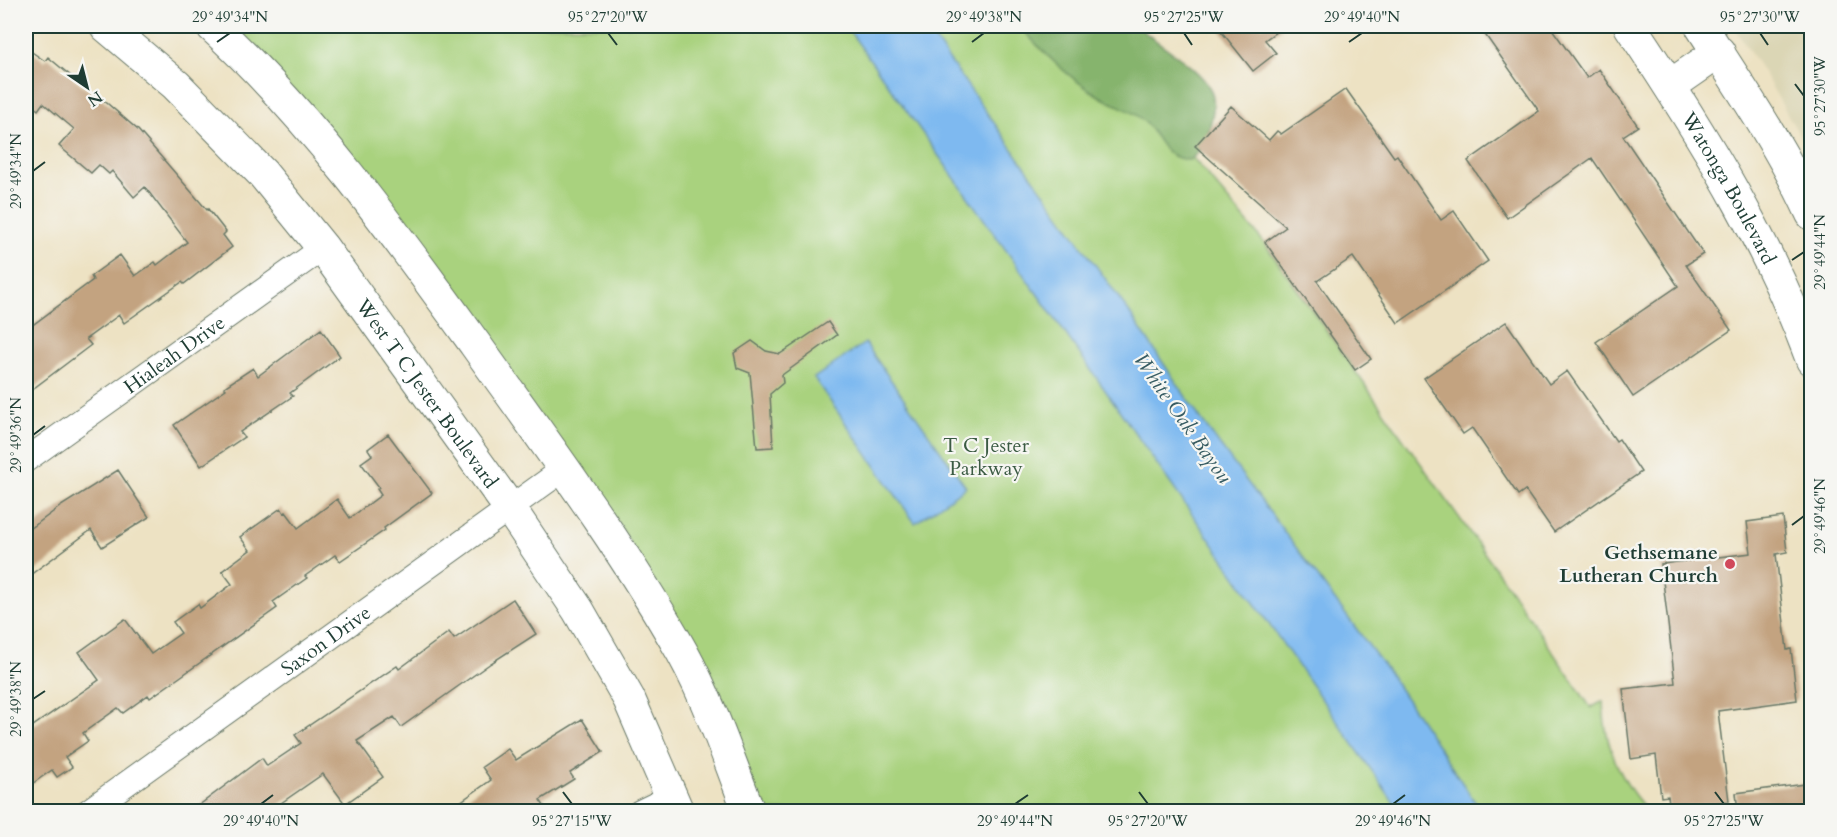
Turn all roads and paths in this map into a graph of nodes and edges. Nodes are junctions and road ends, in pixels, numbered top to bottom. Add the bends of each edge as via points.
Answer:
1 (106, 26) edge
2 (212, 26) edge
3 (1630, 26) edge
4 (1701, 26) edge
5 (1719, 52) junction
6 (1670, 86) junction
7 (1812, 214) edge
8 (323, 248) junction
9 (1812, 360) edge
10 (26, 460) edge
11 (564, 469) junction
12 (509, 507) junction
13 (676, 804) edge
14 (87, 812) edge
15 (640, 812) edge
16 (749, 812) edge

1 - 8 main road, West T C Jester Boulevard via 176,86 263,174
2 - 11 main road via 253,63 315,132 386,220
3 - 6 main road, Watonga Boulevard
4 - 5 main road
5 - 6 main road
5 - 7 main road
6 - 9 main road, Watonga Boulevard via 1748,217
8 - 10 street, Hialeah Drive
8 - 12 main road, West T C Jester Boulevard
11 - 12 street, Saxon Drive
11 - 16 main road via 683,654 719,732
12 - 13 main road, West T C Jester Boulevard via 578,610 629,699
12 - 14 street, Saxon Drive
13 - 15 street

